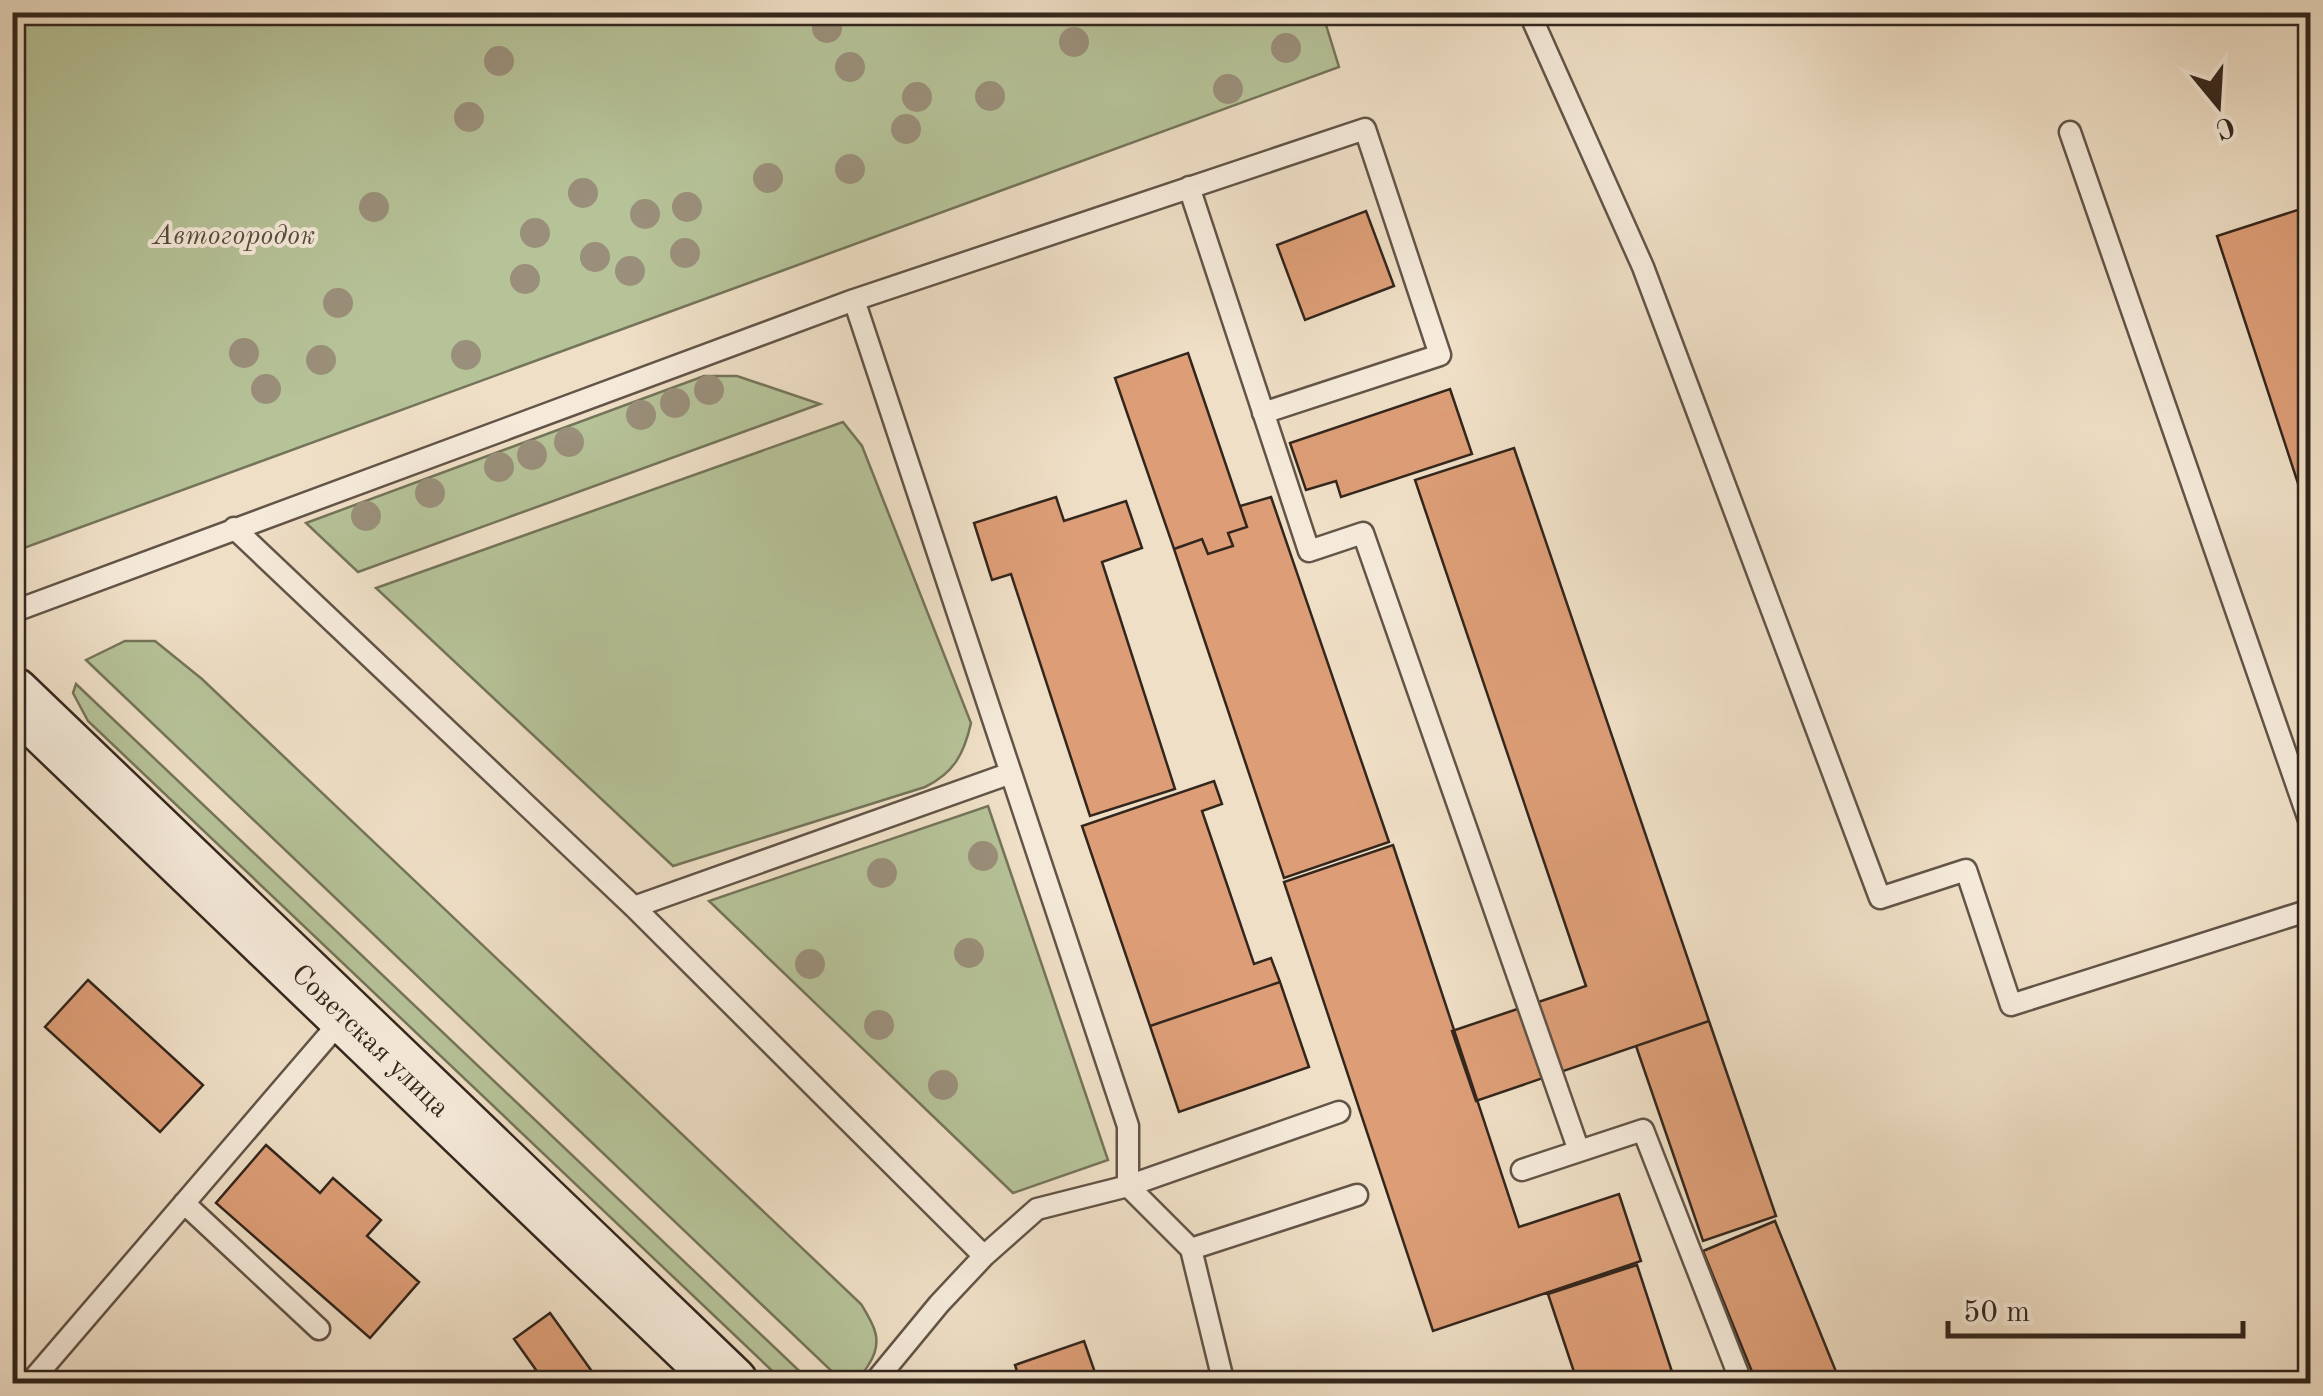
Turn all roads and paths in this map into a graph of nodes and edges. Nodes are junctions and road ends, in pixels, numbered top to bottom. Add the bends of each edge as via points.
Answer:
1 (1530, 12) edge
2 (2070, 132) dead end
3 (1189, 187) junction
4 (854, 300) junction
5 (1264, 413) junction
6 (234, 528) junction
7 (12, 612) edge
8 (12, 695) edge
9 (1011, 773) junction
10 (2310, 823) edge
11 (634, 907) junction
12 (2310, 910) edge
13 (346, 1015) junction
14 (1339, 1112) dead end
15 (1579, 1151) junction
16 (1522, 1170) dead end
17 (1128, 1186) junction
18 (1357, 1195) dead end
19 (184, 1203) junction
20 (1191, 1249) junction
21 (984, 1256) junction
22 (319, 1329) dead end
23 (29, 1384) edge
24 (730, 1384) edge
25 (873, 1384) edge
26 (1224, 1384) edge
27 (1742, 1384) edge

1 - 12 lane via 1643,267 1880,898 1966,870 2011,1004
2 - 10 lane
3 - 4 lane
3 - 5 lane
3 - 5 lane via 1365,130 1428,317 1440,355
4 - 6 lane
4 - 9 lane
5 - 15 lane via 1309,550 1364,533
6 - 7 lane
6 - 11 lane
8 - 13 main road, Советская улица
9 - 11 lane
9 - 17 lane via 1128,1126
11 - 21 lane
13 - 19 lane
13 - 24 main road, Советская улица
14 - 17 lane
15 - 16 lane
15 - 27 lane via 1643,1130
17 - 20 lane
17 - 21 lane via 1037,1209
18 - 20 lane
19 - 22 lane
19 - 23 lane
20 - 26 lane
21 - 25 lane

